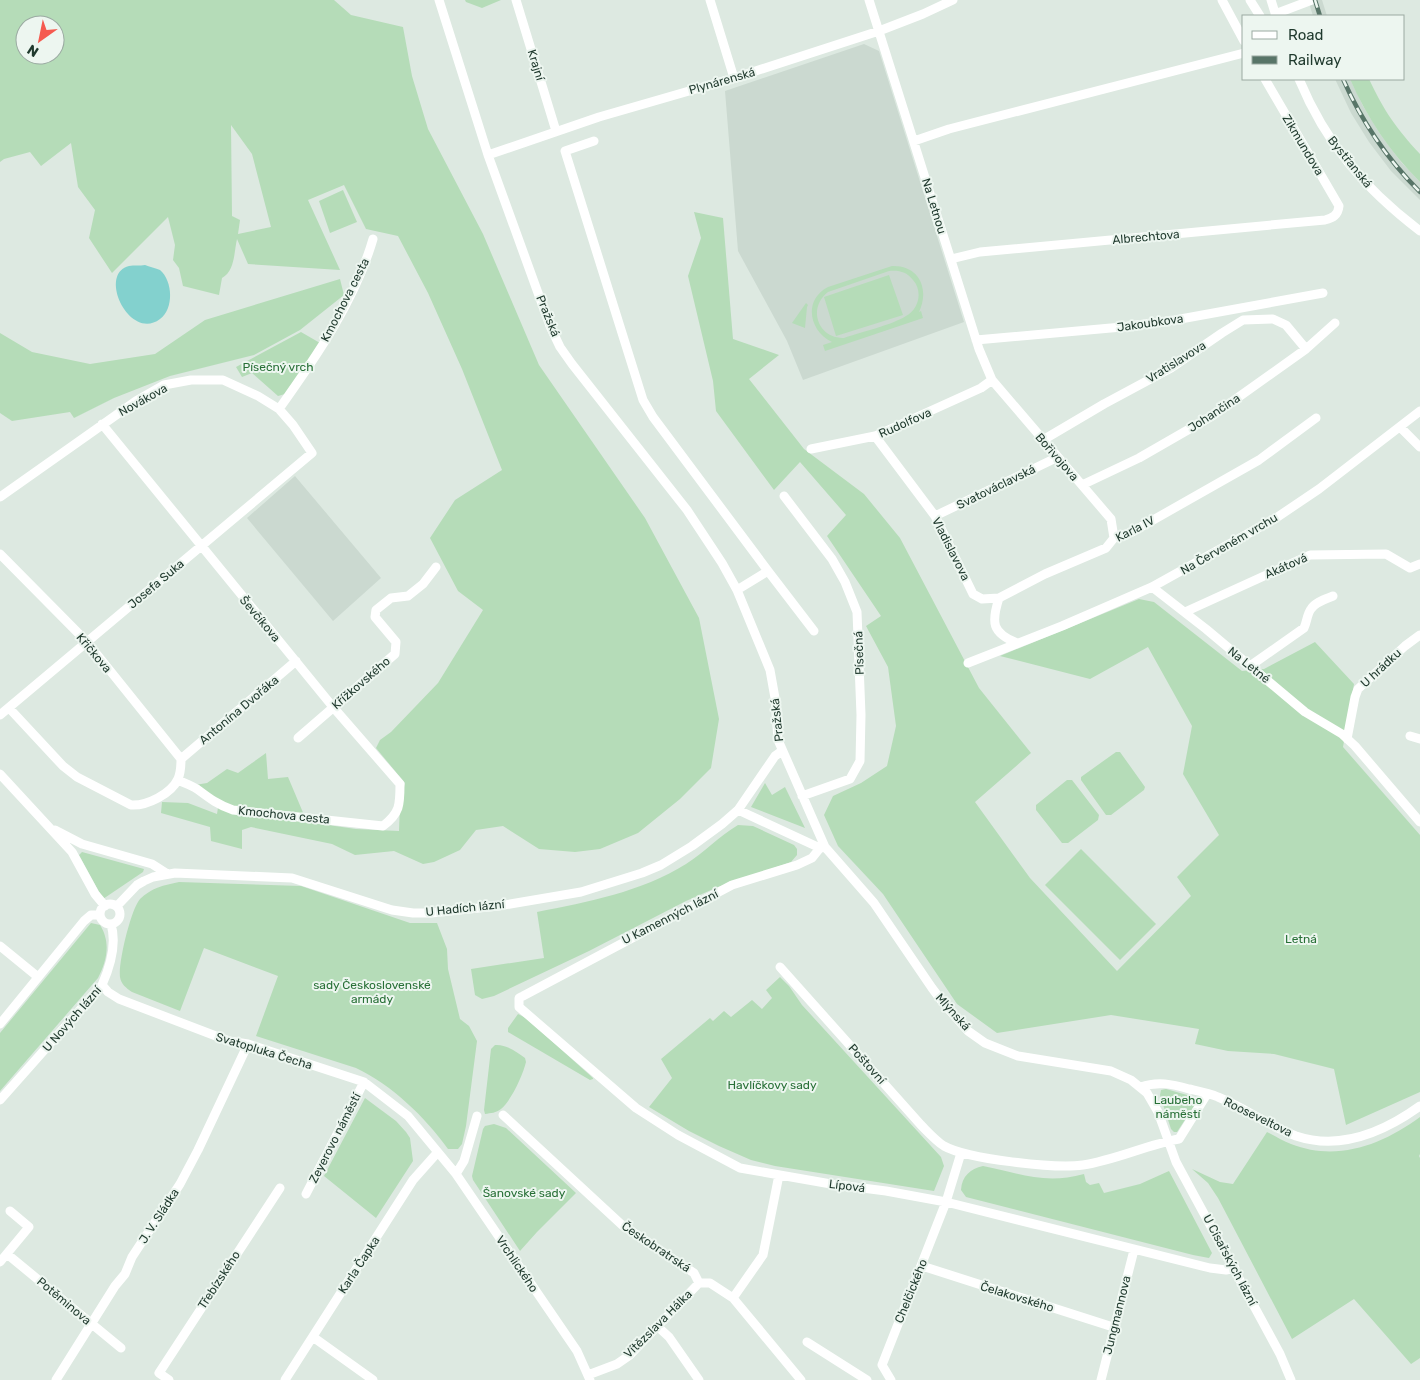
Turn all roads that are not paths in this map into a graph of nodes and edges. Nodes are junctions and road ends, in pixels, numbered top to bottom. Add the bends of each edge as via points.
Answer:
1 (439, 0) edge
2 (516, 0) edge
3 (710, 0) edge
4 (870, 0) edge
5 (953, 0) edge
6 (1222, 0) edge
7 (1250, 0) edge
8 (1271, 0) edge
9 (1312, 0) edge
10 (1259, 15) edge
11 (1276, 15) edge
12 (879, 31) junction
13 (1242, 37) edge
14 (1242, 54) edge
15 (734, 78) junction
16 (1265, 80) edge
17 (1300, 80) edge
18 (556, 131) junction
19 (594, 141) dead end
20 (914, 141) junction
21 (488, 155) junction
22 (1338, 211) joint
23 (1420, 231) edge
24 (373, 239) dead end
25 (951, 259) junction
26 (1323, 293) dead end
27 (1335, 323) dead end
28 (976, 340) junction
29 (1306, 348) junction
30 (992, 380) junction
31 (279, 409) junction
32 (1420, 411) edge
33 (1316, 418) dead end
34 (102, 424) junction
35 (1400, 427) junction
36 (875, 436) junction
37 (1043, 440) junction
38 (1420, 447) edge
39 (811, 449) dead end
40 (312, 453) joint
41 (1058, 458) junction
42 (1082, 486) junction
43 (0, 496) edge
44 (784, 496) dead end
45 (935, 516) junction
46 (1114, 538) junction
47 (200, 546) junction
48 (0, 554) edge
49 (1420, 564) edge
50 (436, 567) dead end
51 (768, 571) junction
52 (1152, 587) junction
53 (737, 590) junction
54 (1333, 596) dead end
55 (999, 598) junction
56 (1185, 612) junction
57 (814, 631) dead end
58 (1420, 635) edge
59 (86, 642) junction
60 (1017, 643) junction
61 (296, 662) junction
62 (968, 663) dead end
63 (1250, 666) junction
64 (9, 708) junction
65 (333, 708) junction
66 (0, 715) edge
67 (1410, 736) dead end
68 (298, 738) dead end
69 (1347, 739) junction
70 (1420, 739) edge
71 (782, 751) junction
72 (181, 759) junction
73 (0, 774) edge
74 (178, 780) junction
75 (802, 796) junction
76 (738, 810) junction
77 (395, 817) joint
78 (1420, 822) edge
79 (50, 827) junction
80 (822, 847) junction
81 (166, 873) junction
82 (105, 906) junction
83 (117, 906) junction
84 (100, 915) junction
85 (112, 924) junction
86 (0, 946) edge
87 (780, 967) dead end
88 (38, 977) junction
89 (102, 985) junction
90 (523, 996) joint
91 (0, 1024) edge
92 (248, 1044) junction
93 (364, 1082) junction
94 (1141, 1088) junction
95 (1207, 1094) junction
96 (0, 1100) edge
97 (1420, 1106) edge
98 (503, 1115) dead end
99 (477, 1116) dead end
100 (1168, 1141) junction
101 (437, 1152) junction
102 (960, 1153) junction
103 (456, 1174) junction
104 (779, 1175) junction
105 (280, 1188) dead end
106 (306, 1194) dead end
107 (946, 1202) junction
108 (10, 1211) dead end
109 (1134, 1250) junction
110 (7, 1254) junction
111 (0, 1262) edge
112 (922, 1266) junction
113 (1235, 1268) junction
114 (699, 1283) junction
115 (733, 1298) junction
116 (91, 1323) junction
117 (657, 1326) junction
118 (1113, 1327) junction
119 (313, 1337) junction
120 (807, 1342) dead end
121 (121, 1348) dead end
122 (589, 1378) edge
123 (56, 1380) edge
124 (169, 1380) edge
125 (285, 1380) edge
126 (374, 1380) edge
127 (699, 1380) edge
128 (801, 1380) edge
129 (867, 1380) edge
130 (891, 1380) edge
131 (1101, 1380) edge
132 (1291, 1380) edge

1 - 21 street, Pražská
2 - 18 street, Krajní
3 - 15 street
4 - 12 street, Na Letnou
5 - 12 street, Plynárenská
6 - 13 street
7 - 10 street
8 - 11 street
9 - 11 street
12 - 15 street, Plynárenská
12 - 20 street, Na Letnou
14 - 20 street via 949,129
15 - 18 street, Plynárenská
16 - 22 street, Zikmundova via 1326,182 1339,206
17 - 23 street, Bystřanská via 1324,129 1356,174
18 - 21 street, Plynárenská
19 - 51 street via 565,152 643,400
20 - 25 street, Na Letnou
21 - 53 street, Pražská via 560,347 687,510
22 - 25 street, Albrechtova via 1333,218 1324,220 989,251
24 - 31 street, Kmochova cesta via 366,264 344,308
25 - 28 street, Na Letnou
26 - 28 street, Jakoubkova via 1176,320
27 - 29 street, Johančina
28 - 30 street, Na Letnou
29 - 37 street, Vratislavova via 1286,325 1273,319 1243,320 1171,368
29 - 42 street, Johančina via 1212,416
30 - 36 street, Rudolfova
30 - 37 street, Bořivojova
31 - 34 street, Novákova via 223,380 192,380 164,385
31 - 40 street, Novákova
32 - 35 street, Na Červeném vrchu
33 - 46 street, Karla IV via 1259,460 1132,532
34 - 43 street, Novákova
34 - 47 street, Ševčíkova
35 - 38 street
35 - 52 street, Na Červeném vrchu via 1276,518
36 - 39 street, Rudolfova
36 - 45 street, Vladislavova
37 - 41 street, Bořivojova
40 - 47 street, Josefa Suka
41 - 42 street, Bořivojova
41 - 45 street, Svatováclavská
42 - 46 street, Bořivojova via 1111,519
44 - 75 street, Písečná via 832,559 857,612 860,761 850,779
45 - 55 street, Vladislavova via 973,594 982,599
46 - 55 street, Karla IV via 1106,548
47 - 59 street, Josefa Suka
47 - 61 street, Ševčíkova
48 - 59 street, Křičkova
49 - 56 street, Akátová via 1410,568 1386,554 1310,555
50 - 65 street, Křížkovského via 408,596 391,598 376,610 375,617 396,642 395,654
51 - 53 street
51 - 57 street
52 - 56 street, Na Letné
52 - 60 street, Na Červeném vrchu
53 - 71 street, Pražská via 770,670
54 - 63 street via 1310,609 1304,628
55 - 60 street via 993,621 999,633
56 - 63 street, Na Letné
58 - 69 street, U hrádku via 1358,688
59 - 64 street, Josefa Suka
59 - 72 street, Křičkova
60 - 62 street, Na Červeném vrchu
61 - 65 street, Ševčíkova
61 - 72 street, Antonína Dvořáka
63 - 69 street, Na Letné via 1305,712
64 - 66 street, Josefa Suka
64 - 74 street via 63,766 131,806 150,802 172,788
65 - 68 street, Křížkovského
65 - 77 street, Ševčíkova via 400,784 400,803
67 - 70 street
69 - 78 street, Na Letné
71 - 75 street, Pražská
71 - 76 street, U Hadích lázní via 775,756
72 - 74 street
73 - 79 street
74 - 77 street, Kmochova cesta via 233,810 383,826
75 - 80 street, Pražská
76 - 80 street
76 - 81 street, U Hadích lázní via 692,846 642,873 580,892 498,906 412,913 392,910 292,878
79 - 81 street, U Hadích lázní via 82,844 152,864
79 - 82 street via 72,852
80 - 90 street, U Kamenných lázní via 812,858 797,865 732,885
80 - 94 street, Mlýnská via 874,903 944,1004 968,1031 1005,1052 1111,1071
81 - 83 street, U Nových lázní via 137,885
82 - 83 street
82 - 84 street
83 - 85 street, U Nových lázní via 120,917
84 - 85 street via 105,923
84 - 88 street via 91,915 84,920
85 - 89 street, U Nových lázní via 113,946
86 - 88 street
87 - 102 street, Poštovní via 922,1125 943,1145
88 - 91 street
89 - 92 street, Svatopluka Čecha via 119,999 230,1041
89 - 96 street, U Nových lázní
90 - 104 street, Lípová via 518,1003 522,1011 636,1108 740,1168
92 - 93 street, Svatopluka Čecha
92 - 116 street, J. V. Sládka via 180,1184
93 - 101 street, Svatopluka Čecha via 408,1116
93 - 106 street, Zeyerovo náměstí
94 - 95 street via 1151,1083 1162,1083
94 - 100 street via 1155,1106
95 - 97 street, Rooseveltova via 1284,1131 1324,1142 1340,1142 1372,1134
95 - 100 street via 1178,1139
98 - 114 street, Českobratrská via 622,1225 694,1273
99 - 103 street via 466,1154
100 - 102 street, Poštovní via 1122,1156 1067,1167
100 - 113 street, U Císařských lázní via 1176,1162
101 - 103 street, Vrchlického
101 - 119 street, Karla Čapka via 413,1180
102 - 107 street
103 - 122 street, Vrchlického via 576,1351
104 - 107 street, Lípová
104 - 115 street via 763,1255
105 - 124 street, Třebízského via 159,1373
107 - 109 street, Lípová
107 - 112 street, Chelčického
108 - 110 street via 29,1227
109 - 113 street, Lípová via 1216,1270
109 - 118 street, Jungmannova
110 - 111 street
110 - 116 street, Potěminova
112 - 118 street, Čelakovského
112 - 130 street, Chelčického via 882,1364
113 - 132 street, U Císařských lázní
114 - 115 street, Českobratrská via 710,1284
114 - 117 street, Vítězslava Hálka
115 - 128 street, Českobratrská
116 - 121 street, Potěminova
116 - 123 street, J. V. Sládka
117 - 122 street, Vítězslava Hálka via 625,1360
117 - 127 street via 669,1337
118 - 131 street, Jungmannova
119 - 125 street, Karla Čapka
119 - 126 street
120 - 129 street

